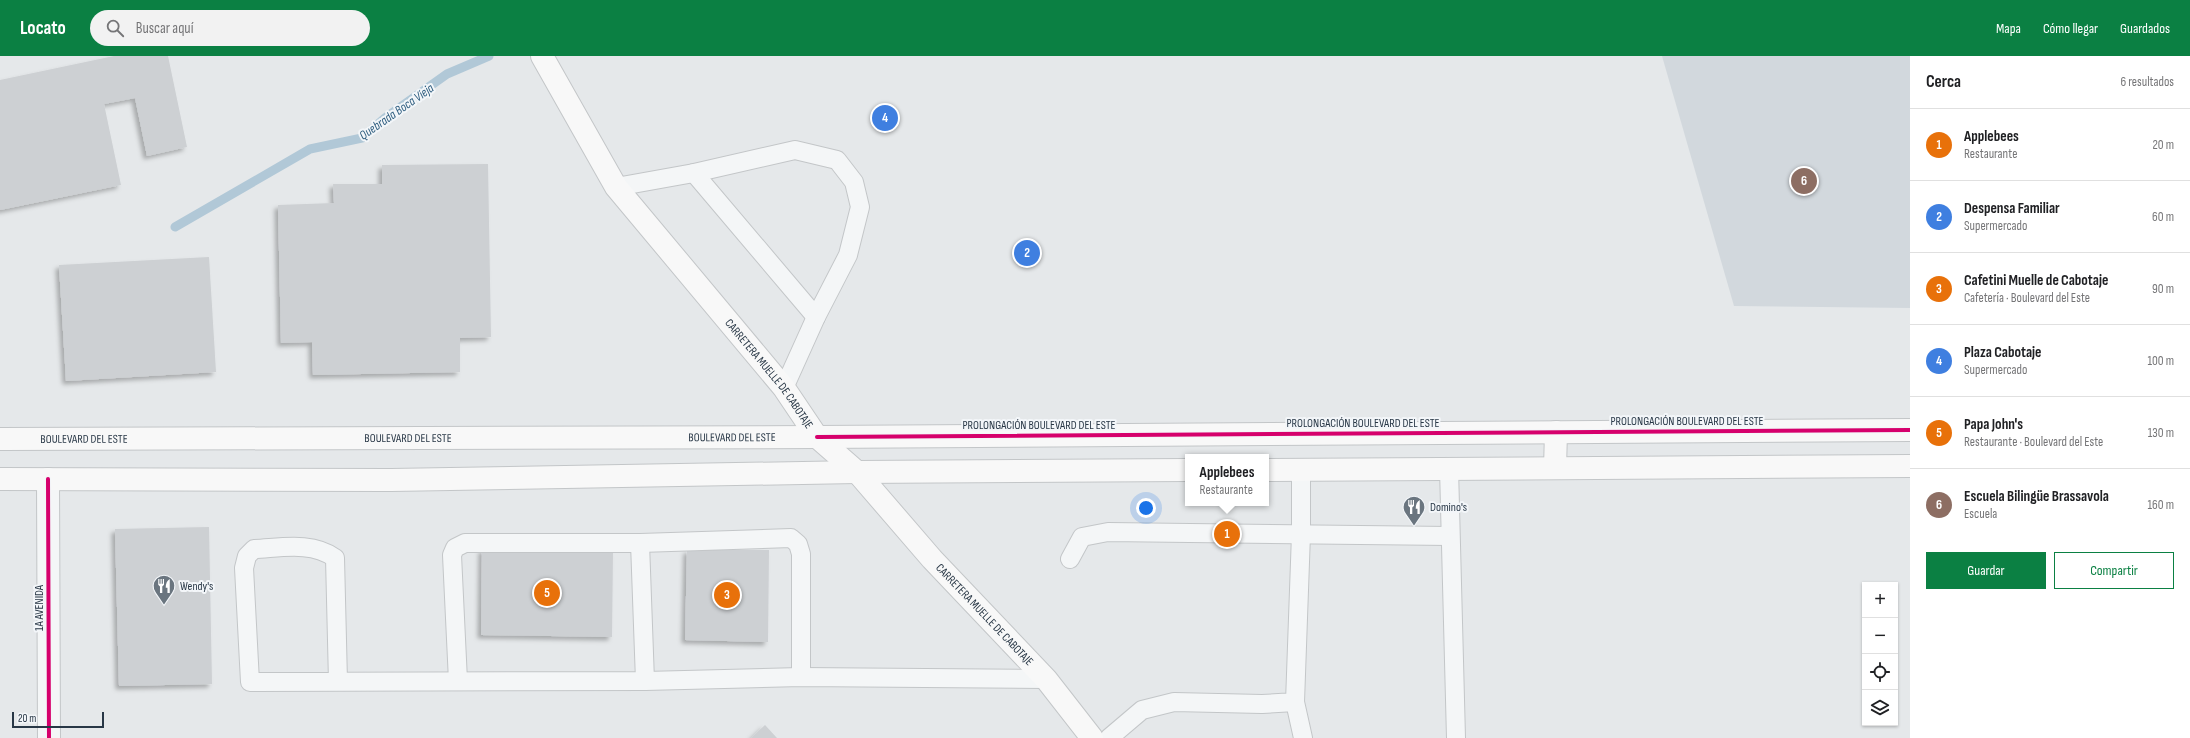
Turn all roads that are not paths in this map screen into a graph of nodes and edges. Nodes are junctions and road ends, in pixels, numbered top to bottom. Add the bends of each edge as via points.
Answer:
1 (542, 56) edge
2 (694, 173) junction
3 (616, 187) junction
4 (816, 317) junction
5 (784, 388) junction
6 (1910, 430) edge
7 (1556, 432) junction
8 (817, 437) junction
9 (0, 438) edge
10 (1910, 466) edge
11 (1450, 468) junction
12 (1555, 468) junction
13 (1185, 470) edge
14 (1269, 470) edge
15 (1301, 470) junction
16 (857, 472) junction
17 (0, 479) edge
18 (48, 479) junction
19 (1301, 534) junction
20 (1450, 536) junction
21 (640, 543) junction
22 (1070, 559) dead end
23 (801, 677) junction
24 (1046, 679) junction
25 (458, 681) junction
26 (645, 681) junction
27 (338, 682) junction
28 (1295, 702) junction
29 (49, 738) edge
30 (1092, 738) edge
31 (1109, 738) edge
32 (1303, 738) edge
33 (1456, 738) edge

1 - 3 main road, CARRETERA MUELLE DE CABOTAJE
2 - 3 lane
2 - 4 lane
2 - 4 lane via 795,150 838,160 854,182 860,207 848,254
3 - 5 main road, CARRETERA MUELLE DE CABOTAJE
4 - 5 lane
5 - 8 main road, CARRETERA MUELLE DE CABOTAJE
6 - 7 main road, PROLONGACIÓN BOULEVARD DEL ESTE
7 - 8 main road, PROLONGACIÓN BOULEVARD DEL ESTE
7 - 12 main road
8 - 9 main road, BOULEVARD DEL ESTE
8 - 16 main road, CARRETERA MUELLE DE CABOTAJE
10 - 12 main road
11 - 12 main road
11 - 15 main road
11 - 20 lane
13 - 16 main road
14 - 15 main road
15 - 19 lane
16 - 18 main road via 391,480
16 - 24 main road, CARRETERA MUELLE DE CABOTAJE via 932,559
17 - 18 main road
18 - 29 street, 1A AVENIDA
19 - 20 lane
19 - 22 lane via 1108,532 1082,537
19 - 28 lane
20 - 33 lane
21 - 23 lane via 790,538 798,544 801,554
21 - 25 lane via 465,544 455,548 452,555
21 - 26 lane
23 - 24 lane
23 - 26 lane
24 - 30 main road, CARRETERA MUELLE DE CABOTAJE
25 - 26 lane
25 - 27 lane
27 - 27 lane via 250,682 244,568 247,556 254,549 310,547 326,551 335,558
28 - 31 lane via 1174,702 1142,710
28 - 32 lane

